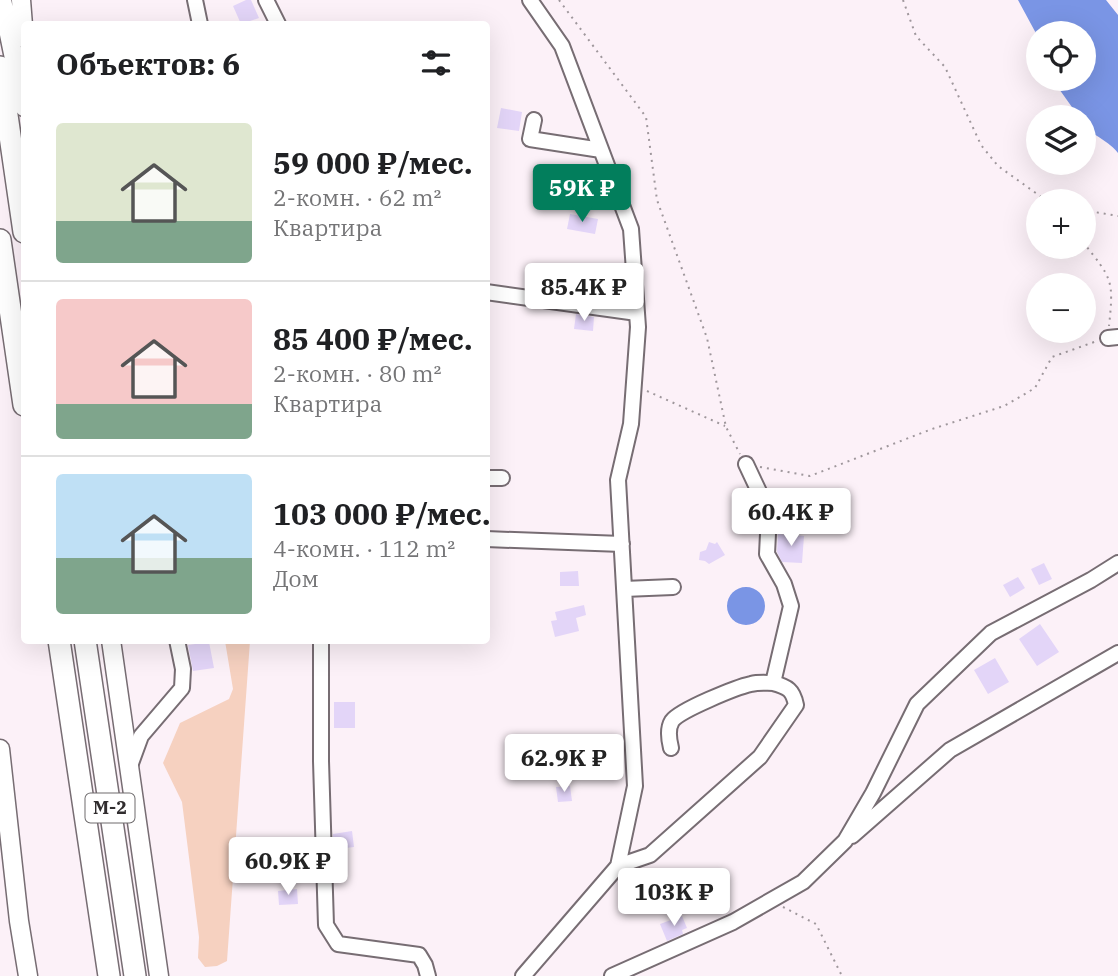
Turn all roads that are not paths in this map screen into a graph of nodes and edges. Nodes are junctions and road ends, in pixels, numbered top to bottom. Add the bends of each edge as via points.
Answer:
1 (2, 0) edge
2 (21, 0) edge
3 (195, 0) edge
4 (266, 0) edge
5 (530, 0) edge
6 (23, 21) edge
7 (199, 21) edge
8 (276, 21) edge
9 (0, 67) edge
10 (21, 92) edge
11 (534, 120) dead end
12 (601, 150) junction
13 (21, 211) edge
14 (0, 240) edge
15 (490, 293) edge
16 (637, 313) junction
17 (21, 384) edge
18 (746, 464) road end
19 (490, 478) edge
20 (502, 478) dead end
21 (490, 538) edge
22 (622, 544) junction
23 (1118, 563) edge
24 (673, 587) dead end
25 (624, 589) junction
26 (61, 644) edge
27 (86, 644) edge
28 (112, 644) edge
29 (178, 644) edge
30 (321, 644) edge
31 (1118, 653) edge
32 (774, 683) junction
33 (671, 748) dead end
34 (0, 749) edge
35 (130, 766) junction
36 (845, 841) junction
37 (618, 866) junction
38 (28, 976) edge
39 (109, 976) edge
40 (135, 976) edge
41 (159, 976) edge
42 (428, 976) edge
43 (523, 976) edge
44 (612, 976) edge

1 - 10 main road
2 - 6 main road
3 - 7 street
4 - 8 street
5 - 12 street via 562,46
9 - 13 highway
11 - 12 street via 530,139
12 - 16 street via 631,229
14 - 17 highway
15 - 16 street
16 - 22 street via 631,424 618,480
18 - 32 street via 769,513 767,554 791,606
19 - 20 street
21 - 22 street
22 - 25 street
23 - 36 street via 991,633 917,704
24 - 25 street
25 - 37 street via 635,786
26 - 39 highway, М-2
27 - 40 highway, М-2
28 - 35 main road
29 - 35 street via 182,688 141,736
30 - 42 street via 326,925 338,944 419,955
31 - 36 street via 950,750
32 - 33 street via 737,688 680,714 671,722
32 - 37 street via 788,687 796,705 760,757 650,855
34 - 38 main road
35 - 41 main road
36 - 44 street via 803,882 733,922
37 - 43 street

